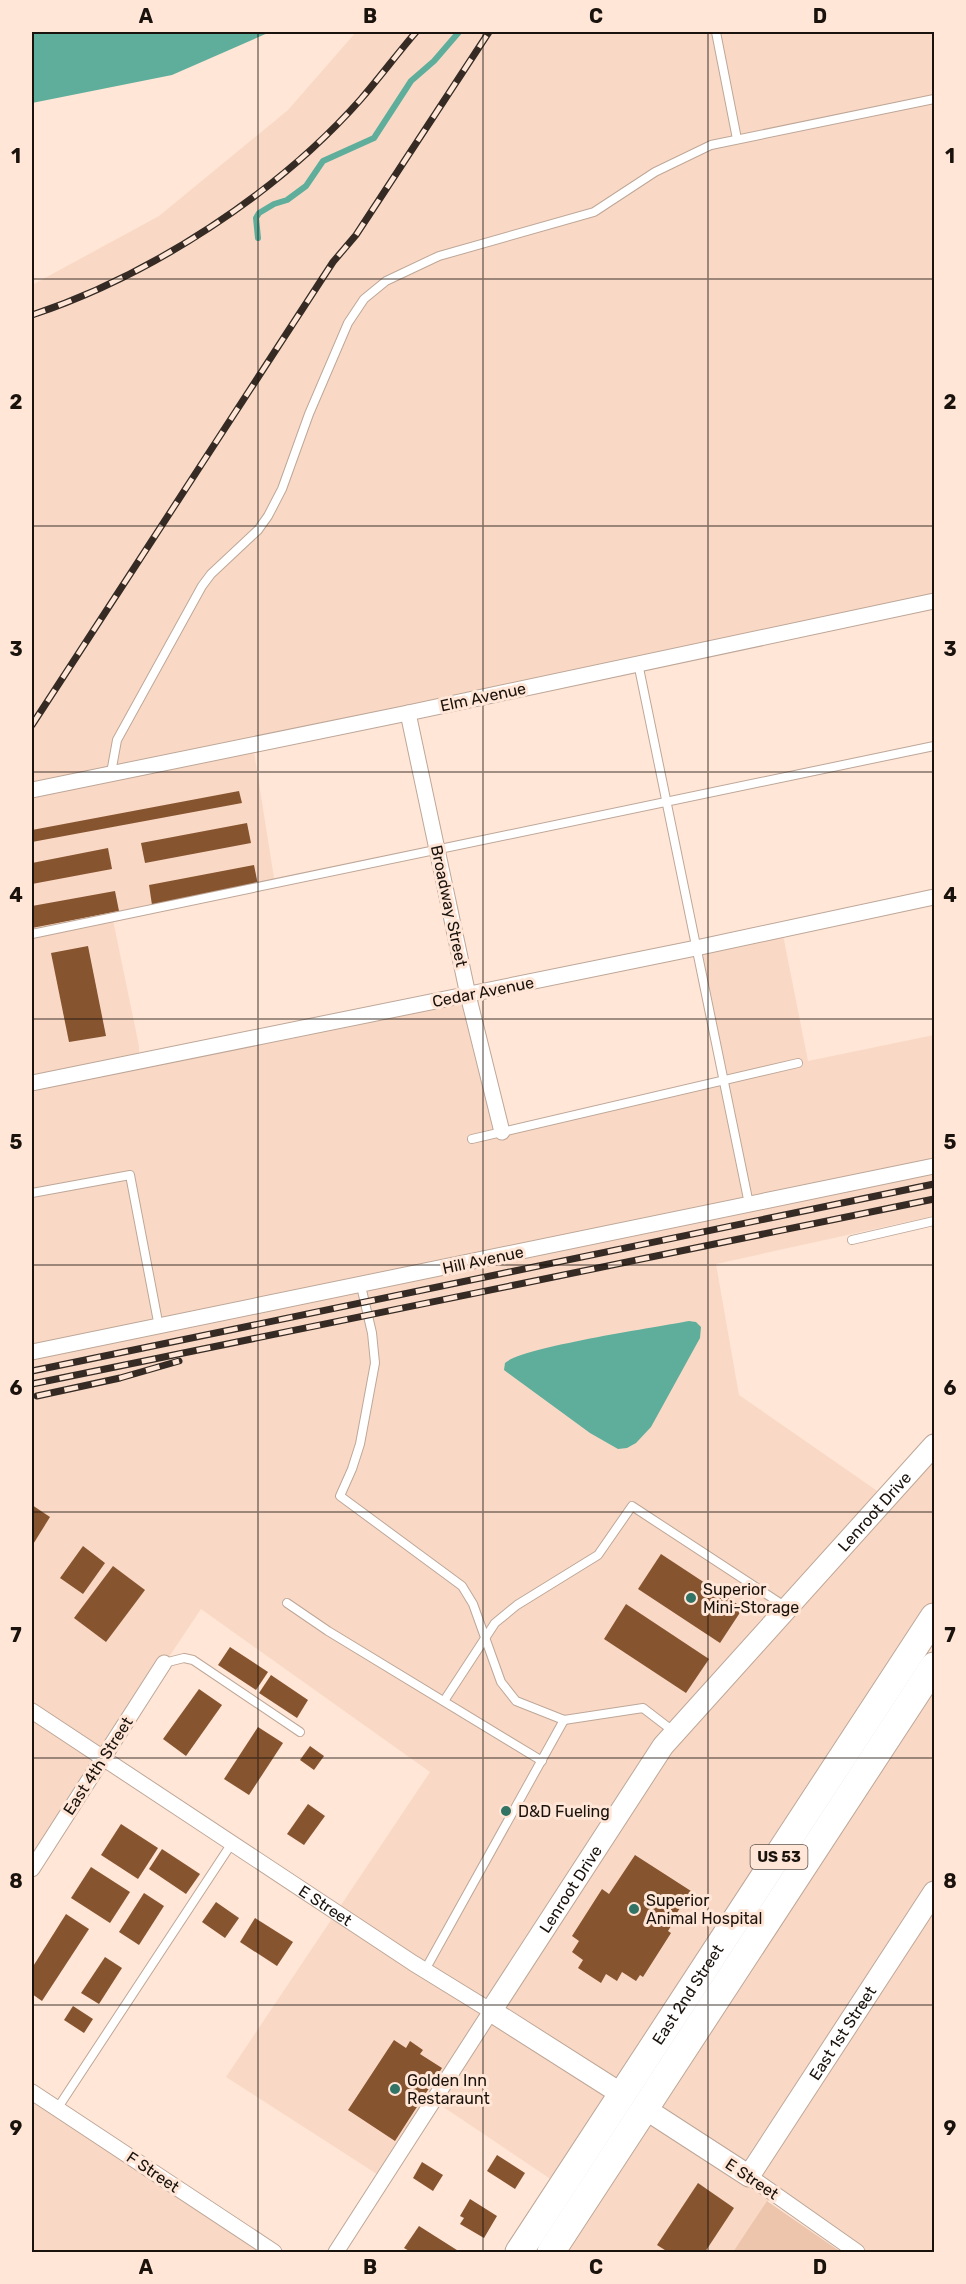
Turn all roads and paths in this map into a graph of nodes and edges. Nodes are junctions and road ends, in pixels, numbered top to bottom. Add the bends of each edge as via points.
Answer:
1 (716, 32) edge
2 (934, 99) edge
3 (737, 139) junction
4 (934, 601) edge
5 (638, 663) junction
6 (408, 713) junction
7 (934, 746) edge
8 (111, 774) junction
9 (32, 790) edge
10 (667, 801) junction
11 (437, 850) junction
12 (934, 897) edge
13 (32, 934) edge
14 (696, 948) junction
15 (468, 995) junction
16 (798, 1063) dead end
17 (724, 1081) junction
18 (32, 1083) edge
19 (502, 1132) junction
20 (472, 1139) dead end
21 (934, 1166) edge
22 (32, 1193) edge
23 (749, 1204) junction
24 (934, 1221) edge
25 (852, 1240) dead end
26 (361, 1286) junction
27 (159, 1327) junction
28 (32, 1352) edge
29 (934, 1445) edge
30 (287, 1603) dead end
31 (787, 1608) junction
32 (934, 1617) edge
33 (485, 1636) junction
34 (164, 1663) joint
35 (934, 1666) edge
36 (444, 1701) junction
37 (32, 1711) edge
38 (564, 1720) junction
39 (300, 1731) dead end
40 (675, 1733) junction
41 (103, 1758) junction
42 (542, 1761) junction
43 (232, 1843) junction
44 (32, 1869) edge
45 (934, 1892) edge
46 (424, 1971) junction
47 (490, 2011) junction
48 (32, 2092) edge
49 (633, 2102) junction
50 (57, 2109) junction
51 (749, 2176) junction
52 (274, 2253) edge
53 (336, 2253) edge
54 (519, 2253) edge
55 (551, 2253) edge
56 (857, 2253) edge

1 - 3 lane
2 - 3 lane
3 - 8 lane via 701,149 655,172 594,212 439,256 386,280 364,299 348,323 272,509 258,530 211,574 197,594 117,740
4 - 5 street, Elm Avenue
5 - 6 street, Elm Avenue
5 - 10 lane
6 - 8 street, Elm Avenue
6 - 11 street, Broadway Street
7 - 10 lane
8 - 9 street, Elm Avenue
10 - 11 lane
10 - 14 lane
11 - 13 lane
11 - 15 street, Broadway Street
12 - 14 street, Cedar Avenue
14 - 15 street, Cedar Avenue
14 - 17 lane
15 - 18 street, Cedar Avenue
15 - 19 street, Broadway Street
16 - 17 lane
17 - 19 lane
17 - 23 lane
19 - 20 lane
21 - 23 street, Hill Avenue
22 - 27 lane via 130,1175
23 - 26 street, Hill Avenue
24 - 25 lane
26 - 27 street, Hill Avenue
26 - 33 lane via 375,1363 360,1444 340,1496 456,1580 468,1593
27 - 28 street, Hill Avenue
29 - 31 street, Lenroot Drive
30 - 36 lane
31 - 33 lane via 632,1506 598,1555 504,1614
31 - 40 street, Lenroot Drive
32 - 49 highway, East 2nd Street / US 53
33 - 36 lane
33 - 38 lane via 508,1693 525,1706
34 - 39 lane via 193,1660
34 - 41 street, East 4th Street
35 - 49 highway, East 2nd Street / US 53
36 - 42 lane
37 - 41 street, E Street
38 - 40 lane via 643,1708
38 - 42 lane
40 - 47 street, Lenroot Drive
41 - 43 street, E Street
41 - 44 street, East 4th Street
42 - 46 lane
43 - 46 street, E Street
43 - 50 lane
45 - 51 street, East 1st Street
46 - 47 street, E Street
47 - 49 street, E Street
47 - 53 street, Lenroot Drive
48 - 50 street, F Street
49 - 51 street, E Street
49 - 54 highway, East 2nd Street / US 53
49 - 55 highway, East 2nd Street / US 53
50 - 52 street, F Street
51 - 56 street, E Street

